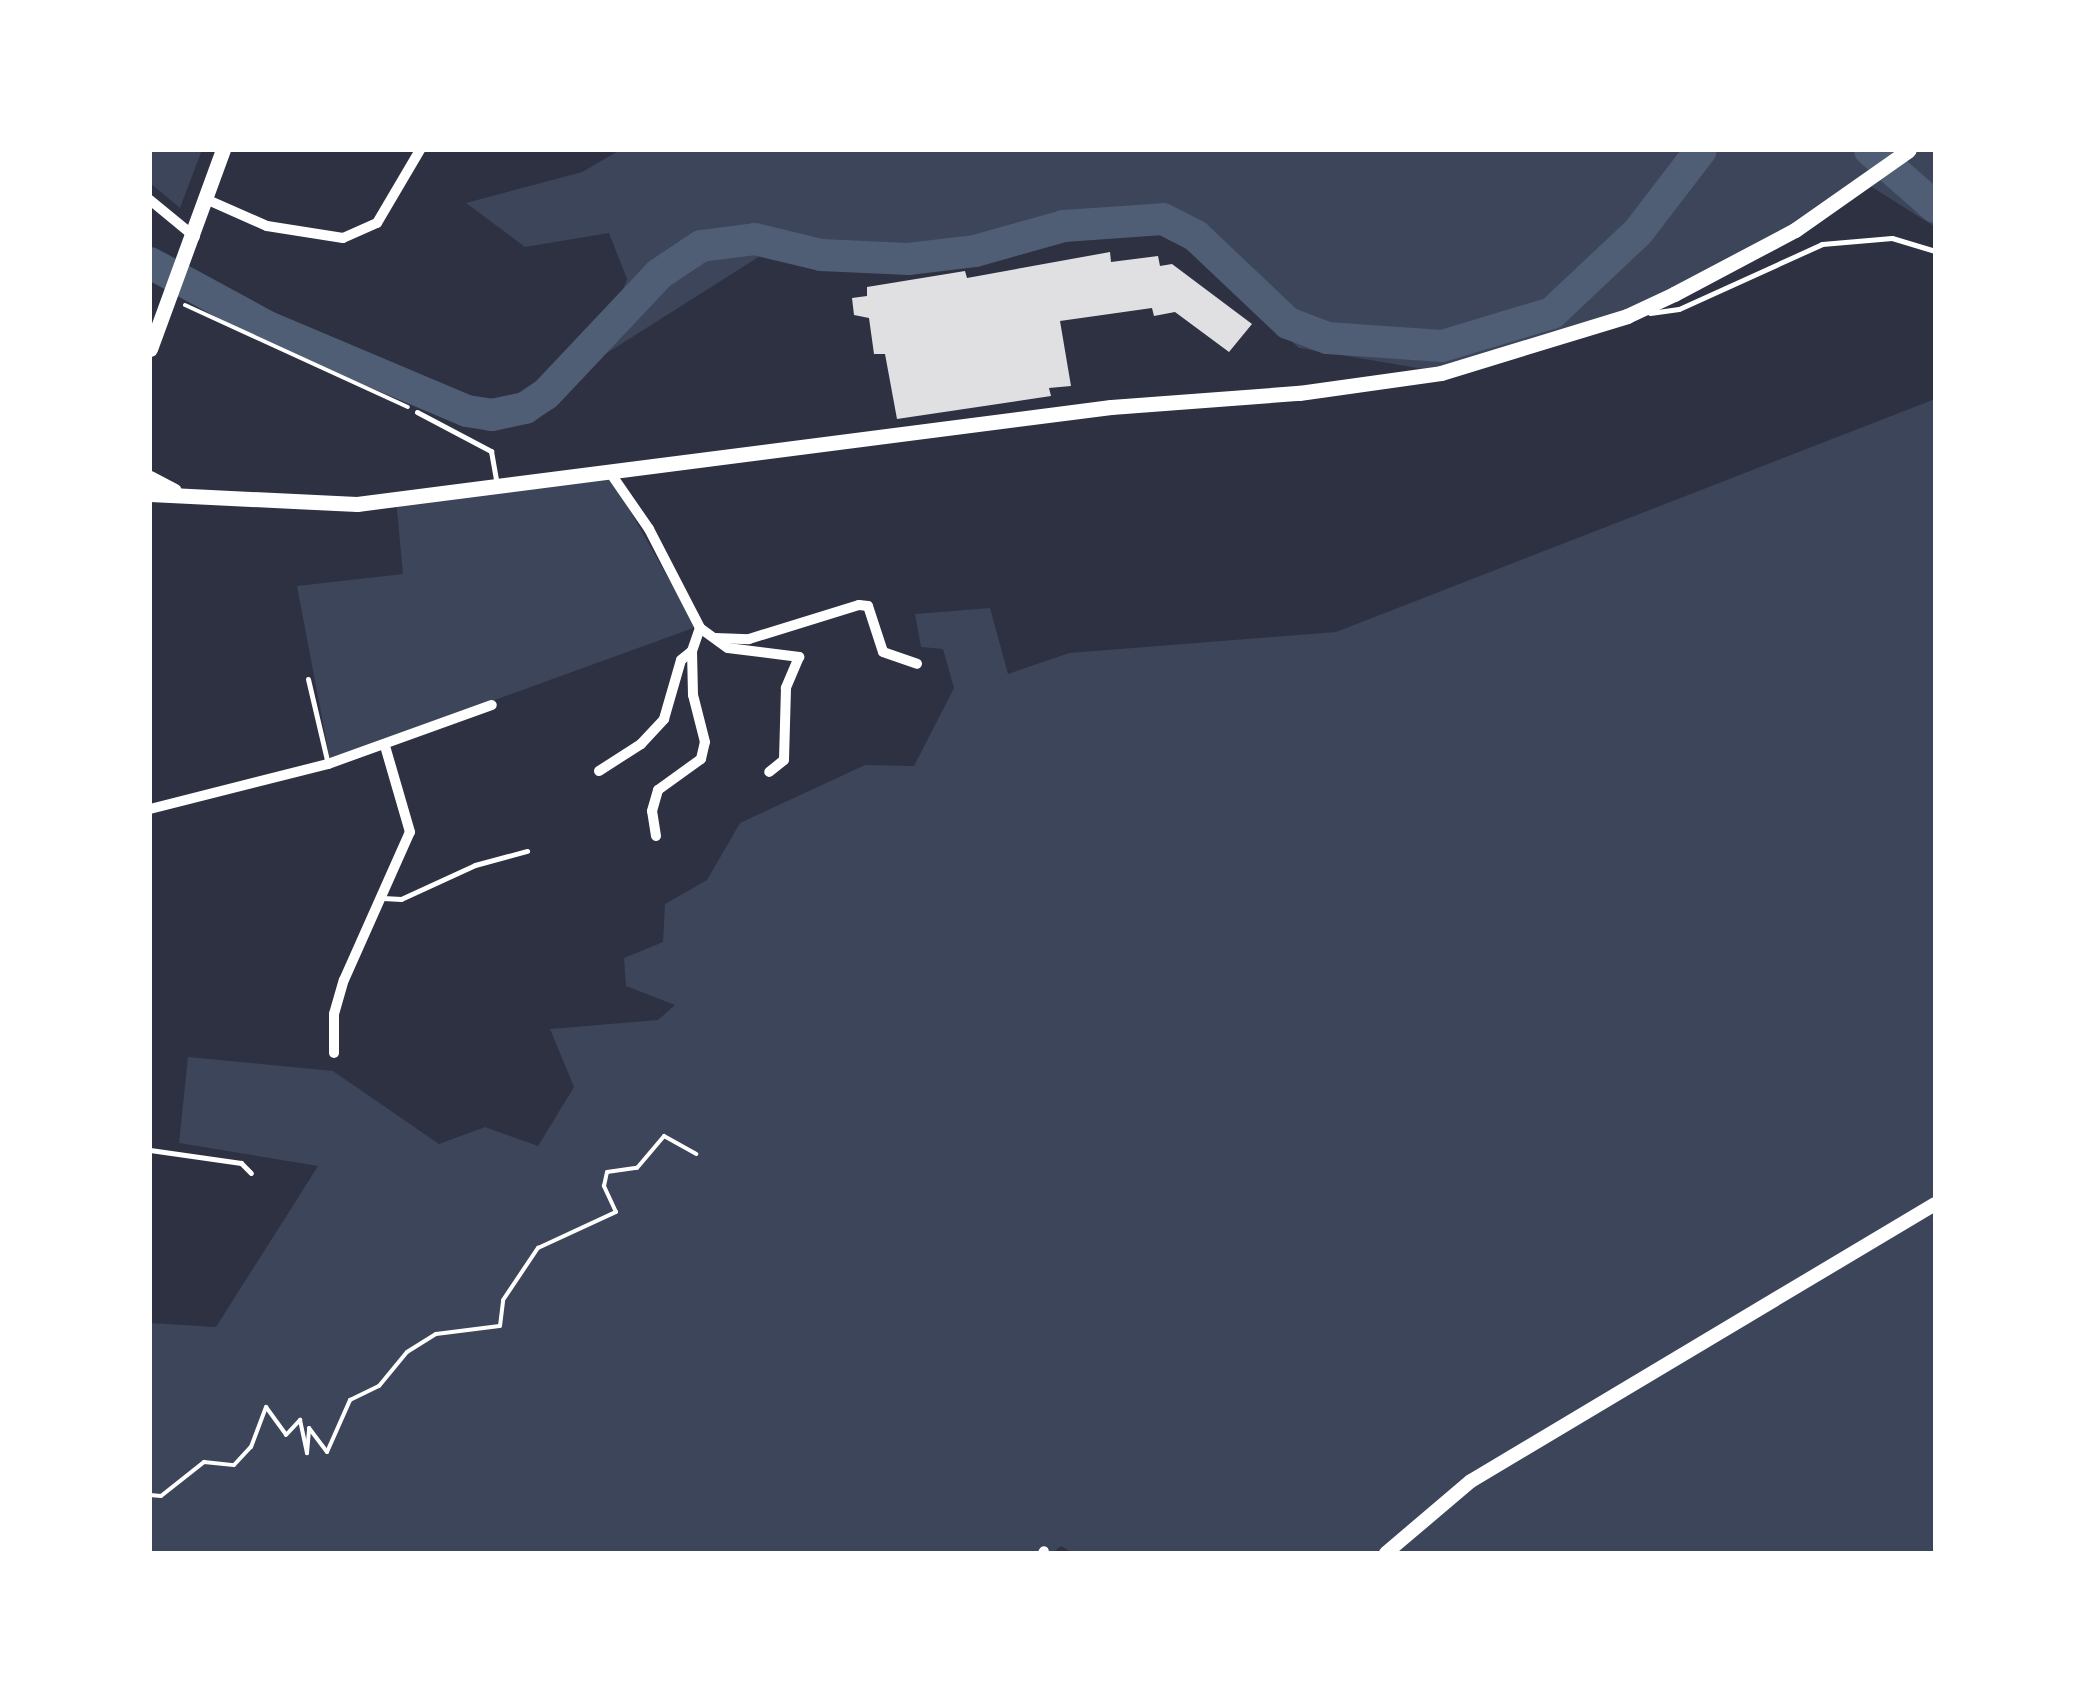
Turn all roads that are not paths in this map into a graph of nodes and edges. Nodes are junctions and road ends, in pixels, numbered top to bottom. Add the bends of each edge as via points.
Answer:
1 (222, 150) edge
2 (420, 150) edge
3 (1909, 150) edge
4 (150, 200) edge
5 (208, 200) junction
6 (195, 237) junction
7 (1935, 251) edge
8 (1627, 316) junction
9 (150, 349) edge
10 (417, 412) road end
11 (609, 471) junction
12 (150, 478) edge
13 (498, 486) junction
14 (174, 491) junction
15 (150, 494) edge
16 (700, 628) junction
17 (712, 637) junction
18 (692, 651) junction
19 (917, 664) dead end
20 (308, 680) dead end
21 (492, 705) dead end
22 (385, 746) junction
23 (328, 764) junction
24 (599, 771) dead end
25 (770, 772) dead end
26 (150, 809) edge
27 (656, 836) dead end
28 (527, 851) dead end
29 (383, 898) junction
30 (334, 1053) dead end
31 (150, 1150) edge
32 (251, 1173) dead end
33 (1935, 1204) edge
34 (1386, 1553) edge

1 - 5 main road
2 - 5 street via 377,223 343,238 268,226
3 - 8 main road via 1732,265
4 - 6 street
5 - 6 main road
6 - 9 main road via 179,300
7 - 8 lane via 1892,238 1822,244 1679,309
8 - 11 main road via 1441,373 1379,384 1112,407
10 - 13 lane via 490,451
11 - 13 main road
11 - 16 street via 649,529
12 - 14 main road
13 - 14 main road via 357,504
14 - 15 main road
16 - 17 street
16 - 18 street
17 - 19 street via 749,639 858,604 868,606 883,652
17 - 25 street via 728,648 799,657 786,688 784,760
18 - 24 street via 681,660 664,719 642,744
18 - 27 street via 693,694 705,742 701,759 658,790 652,811
20 - 23 lane
21 - 22 street
22 - 23 street
22 - 29 street via 410,816
23 - 26 street
28 - 29 lane via 438,879 401,899
29 - 30 street via 344,980 334,1014
31 - 32 lane via 241,1163
33 - 34 street via 1471,1481

